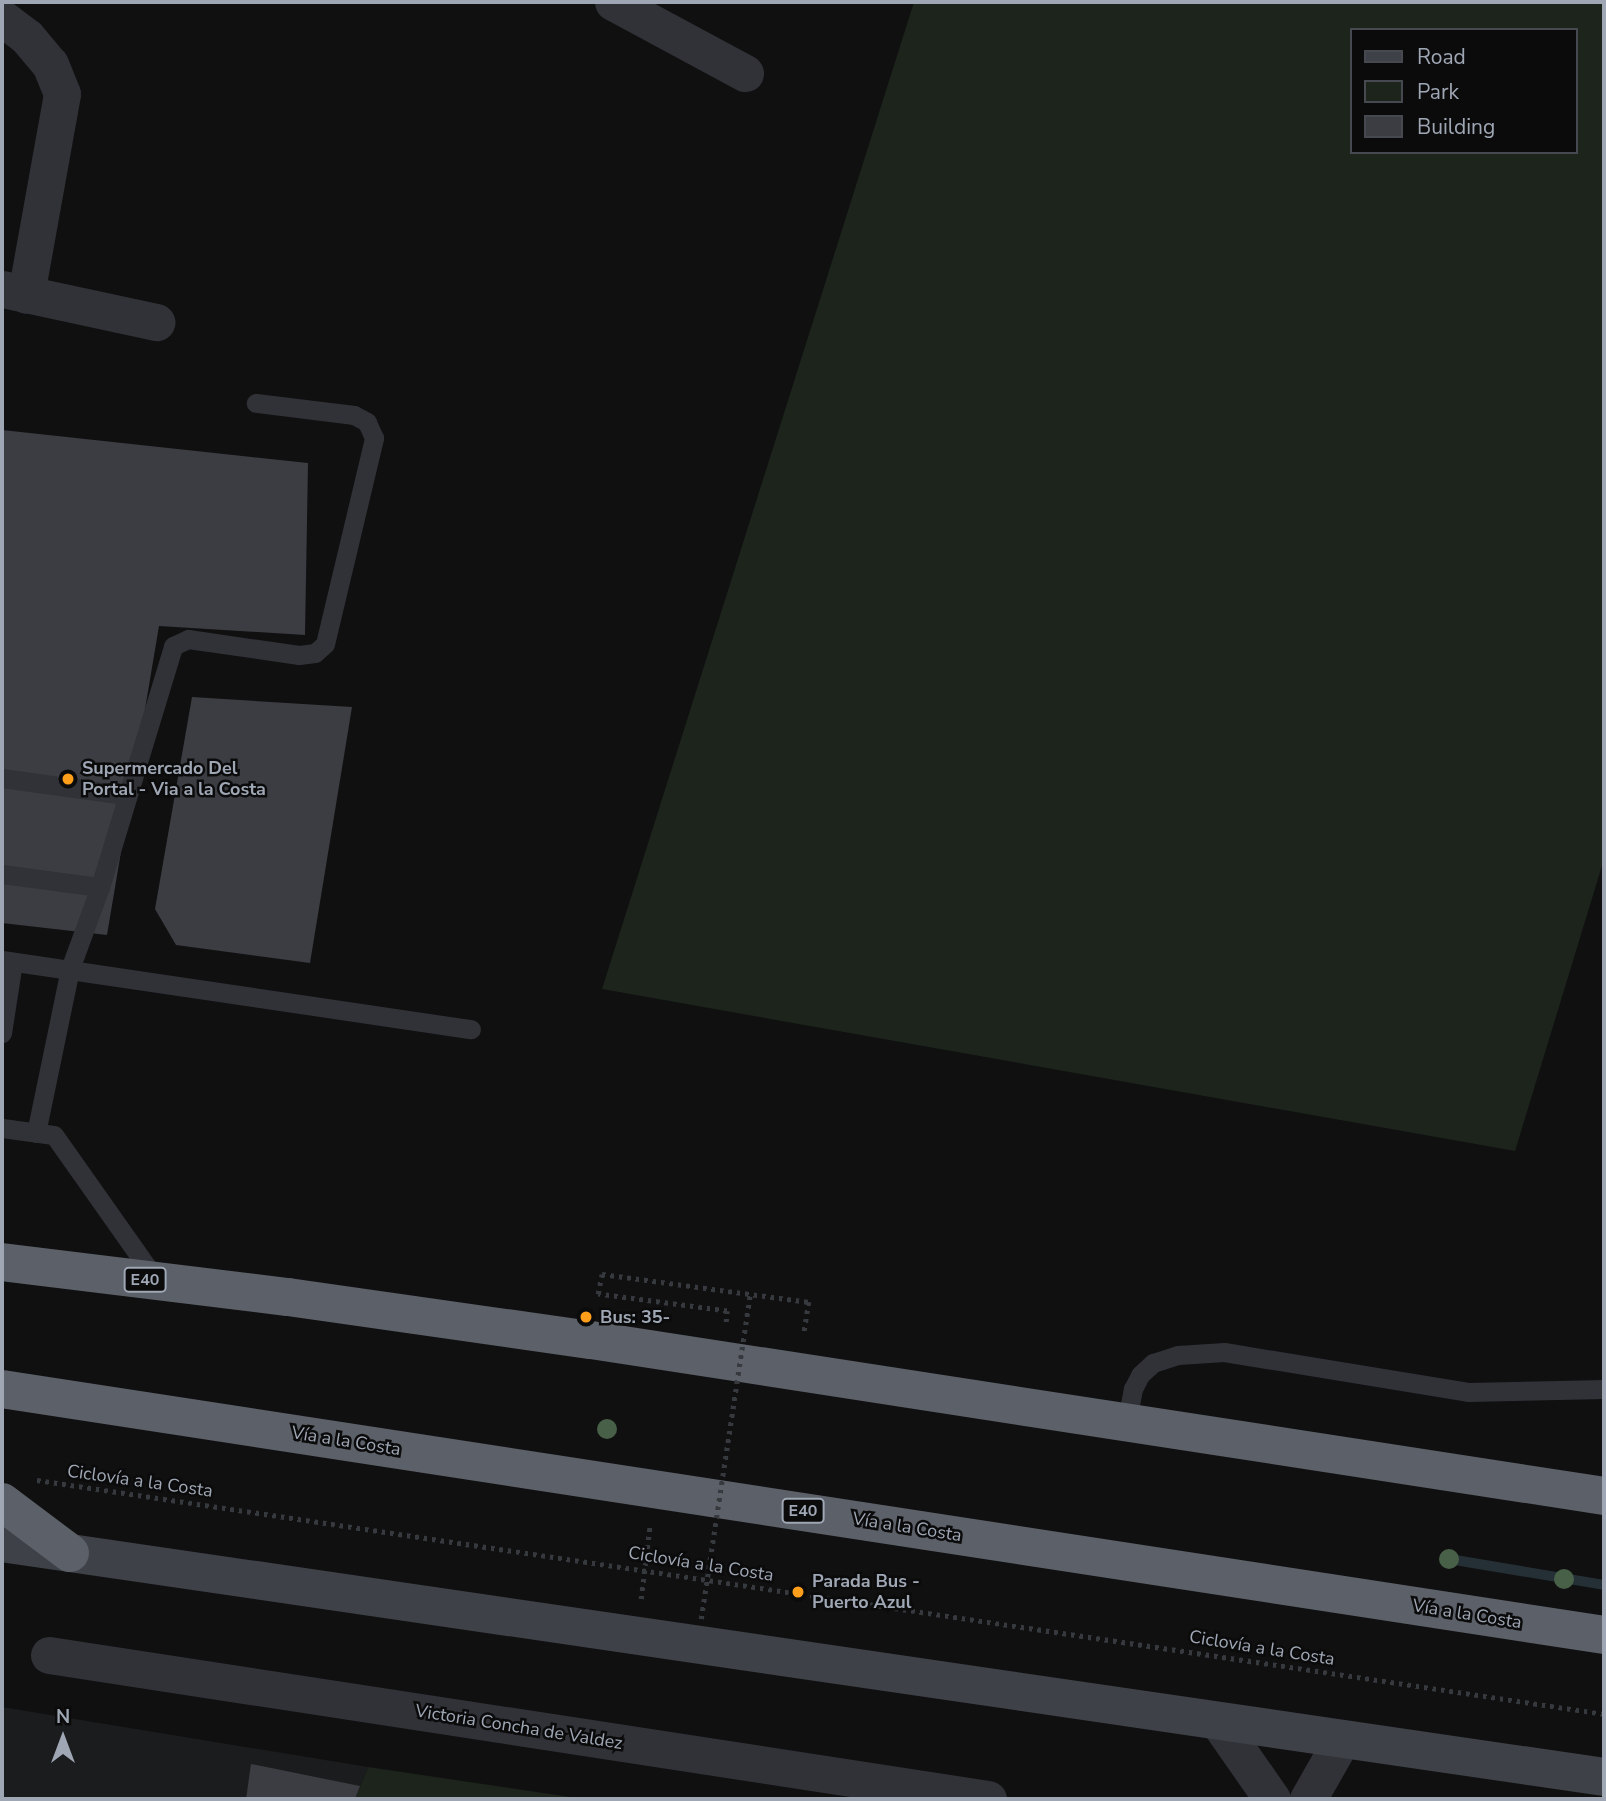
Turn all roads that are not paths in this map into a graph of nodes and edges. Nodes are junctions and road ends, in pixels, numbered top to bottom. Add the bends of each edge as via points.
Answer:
1 (613, 2) edge
2 (2, 18) edge
3 (745, 73) dead end
4 (14, 292) edge
5 (156, 322) dead end
6 (256, 403) dead end
7 (2, 778) edge
8 (125, 795) junction
9 (2, 874) edge
10 (100, 887) junction
11 (7, 961) edge
12 (70, 969) junction
13 (471, 1029) dead end
14 (2, 1033) edge
15 (2, 1128) edge
16 (36, 1133) junction
17 (2, 1262) edge
18 (157, 1282) junction
19 (2, 1389) edge
20 (1604, 1389) edge
21 (1127, 1422) junction
22 (15, 1490) edge
23 (1604, 1496) edge
24 (2, 1543) edge
25 (70, 1553) junction
26 (1604, 1635) edge
27 (49, 1655) dead end
28 (1219, 1723) junction
29 (1341, 1741) junction
30 (1604, 1777) edge
31 (988, 1799) edge
32 (1272, 1799) edge
33 (1308, 1799) edge

1 - 3 street
2 - 4 street via 27,37 50,64 62,94
4 - 5 street
6 - 8 lane via 354,415 367,422 374,438 325,644 315,653 299,655 188,639 173,646
7 - 8 lane
8 - 10 lane
9 - 10 lane
10 - 12 lane
11 - 12 lane
11 - 14 lane
12 - 13 lane
12 - 16 lane
15 - 16 lane
16 - 18 lane via 54,1135
17 - 18 highway, E40
18 - 21 highway, E40 via 591,1340
19 - 26 highway, Vía a la Costa / E40
20 - 21 lane via 1468,1392 1224,1352 1178,1355 1153,1363 1140,1375
21 - 23 highway, E40
22 - 25 highway
24 - 25 street
25 - 28 street
27 - 31 street, Victoria Concha de Valdez
28 - 29 street
28 - 32 street
29 - 30 street
29 - 33 street

